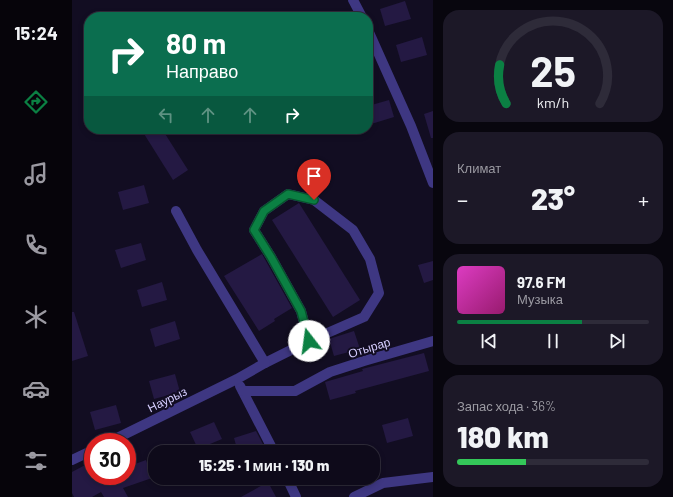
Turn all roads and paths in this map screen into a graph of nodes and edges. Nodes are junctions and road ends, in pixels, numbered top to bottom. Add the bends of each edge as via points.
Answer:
1 (353, 0) edge
2 (359, 12) edge
3 (373, 41) edge
4 (433, 183) edge
5 (176, 210) dead end
6 (309, 341) junction
7 (433, 341) edge
8 (264, 363) junction
9 (236, 379) junction
10 (243, 391) junction
11 (127, 433) edge
12 (270, 445) edge
13 (84, 454) edge
14 (72, 460) edge
15 (433, 477) edge
16 (290, 485) edge
17 (296, 497) edge
18 (354, 497) edge

1 - 2 street
3 - 4 street
5 - 8 street
6 - 6 street, Наурыз via 301,311 254,230 264,211 288,194 314,200 354,230 370,259 379,293 364,317
6 - 8 street, Наурыз
7 - 10 street, Отырар via 330,372 295,391
8 - 9 street, Наурыз
9 - 10 street
9 - 11 street, Наурыз
10 - 12 street
13 - 14 street
15 - 18 street via 383,483
16 - 17 street

